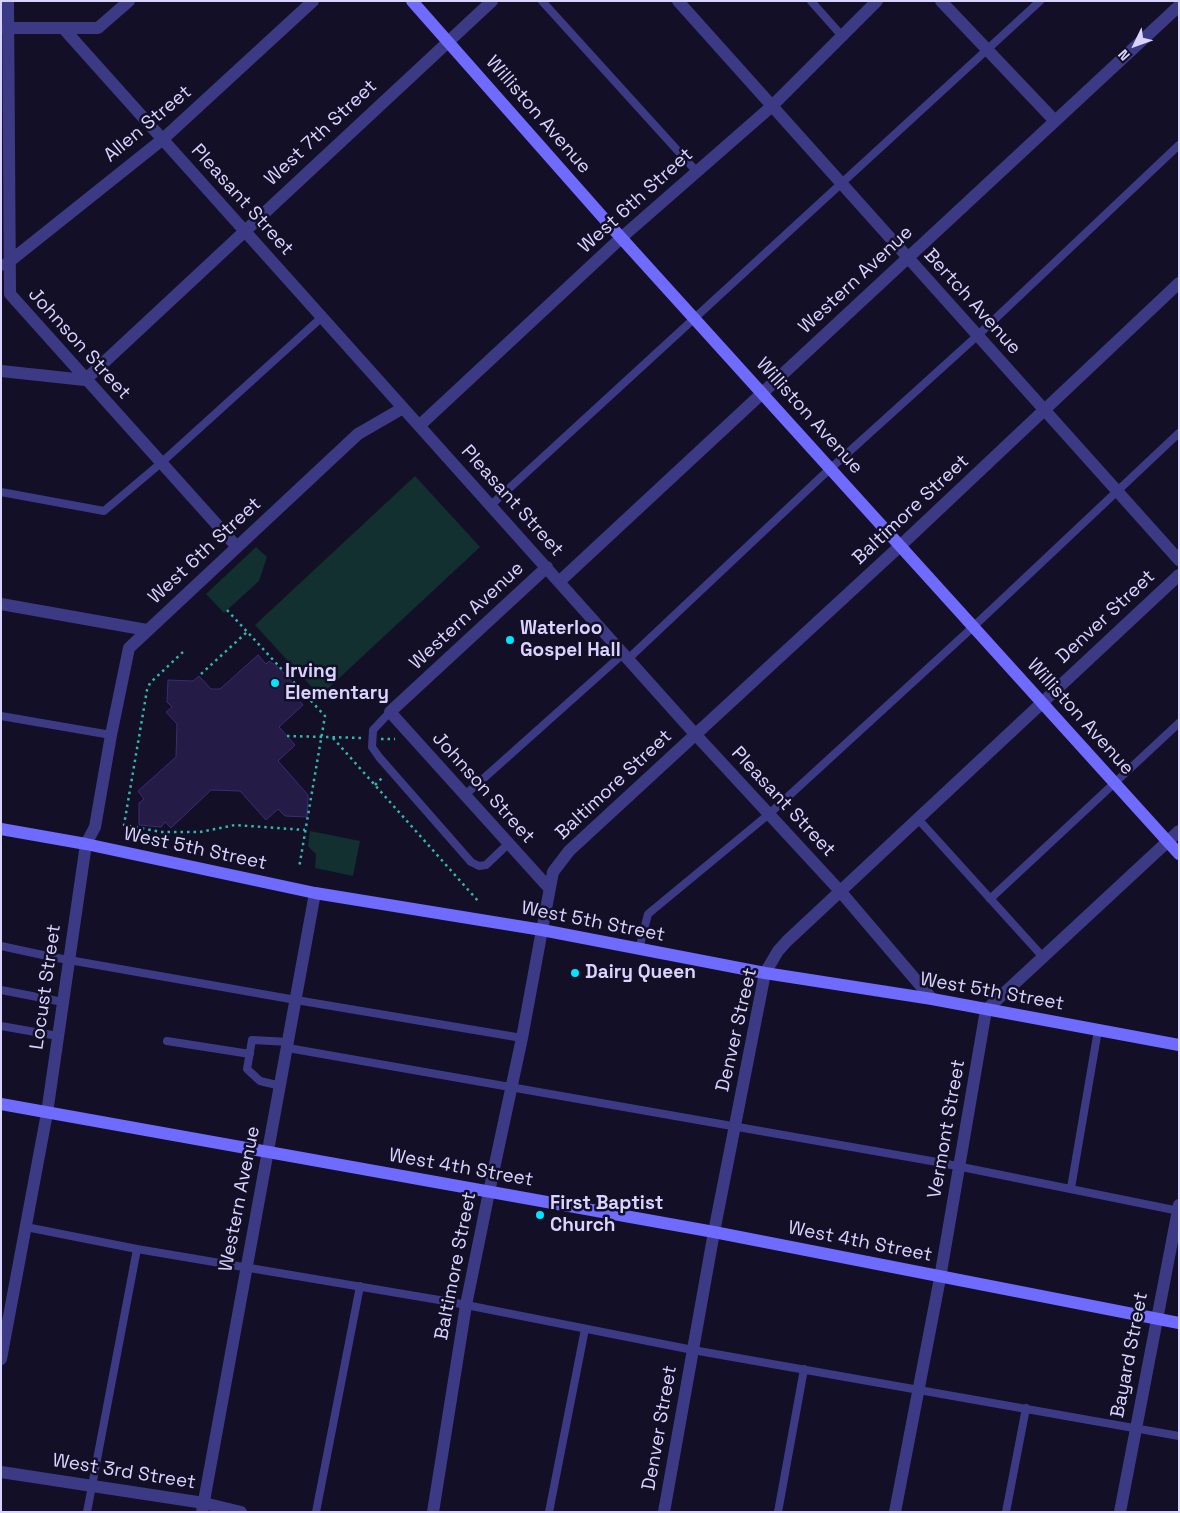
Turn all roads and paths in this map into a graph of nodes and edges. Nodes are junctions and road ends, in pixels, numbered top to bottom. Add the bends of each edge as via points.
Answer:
1 (8, 1) edge
2 (129, 1) edge
3 (313, 1) edge
4 (412, 1) edge
5 (492, 1) edge
6 (542, 1) edge
7 (678, 1) edge
8 (810, 1) edge
9 (877, 1) edge
10 (941, 1) edge
11 (1040, 1) edge
12 (1179, 6) edge
13 (5, 28) edge
14 (63, 28) junction
15 (842, 36) junction
16 (448, 42) junction
17 (988, 51) junction
18 (5, 80) edge
19 (772, 106) junction
20 (5, 117) edge
21 (1055, 121) junction
22 (163, 139) junction
23 (1179, 145) edge
24 (5, 169) edge
25 (697, 172) junction
26 (842, 185) junction
27 (244, 230) junction
28 (621, 238) junction
29 (907, 258) junction
30 (5, 264) edge
31 (1179, 283) edge
32 (322, 317) junction
33 (694, 318) junction
34 (977, 336) junction
35 (1, 371) edge
36 (85, 380) junction
37 (762, 392) junction
38 (403, 408) junction
39 (1044, 410) junction
40 (419, 426) junction
41 (1179, 433) edge
42 (161, 463) junction
43 (830, 468) junction
44 (1, 492) edge
45 (1117, 492) junction
46 (491, 506) junction
47 (900, 546) junction
48 (237, 547) junction
49 (1179, 560) edge
50 (547, 567) junction
51 (1179, 575) edge
52 (560, 581) junction
53 (1, 604) edge
54 (227, 610) dead end
55 (974, 627) junction
56 (147, 630) junction
57 (247, 632) junction
58 (183, 652) dead end
59 (626, 656) junction
60 (201, 674) dead end
61 (1042, 703) junction
62 (390, 712) junction
63 (1, 716) edge
64 (1179, 723) edge
65 (695, 734) junction
66 (111, 735) junction
67 (287, 736) dead end
68 (322, 737) junction
69 (333, 738) junction
70 (372, 738) junction
71 (395, 739) dead end
72 (385, 775) dead end
73 (1114, 782) junction
74 (375, 785) junction
75 (465, 795) junction
76 (769, 814) junction
77 (918, 819) junction
78 (1, 829) edge
79 (306, 830) junction
80 (1179, 831) edge
81 (1167, 841) junction
82 (86, 844) junction
83 (508, 844) junction
84 (1179, 854) edge
85 (298, 868) dead end
86 (549, 888) junction
87 (840, 891) junction
88 (315, 894) junction
89 (990, 899) junction
90 (479, 902) dead end
91 (542, 930) junction
92 (1, 946) edge
93 (639, 949) junction
94 (1044, 957) junction
95 (69, 961) junction
96 (765, 973) junction
97 (1, 990) edge
98 (932, 999) junction
99 (296, 1000) junction
100 (63, 1002) junction
101 (986, 1010) junction
102 (1, 1026) edge
103 (1098, 1030) junction
104 (58, 1036) junction
105 (522, 1038) junction
106 (167, 1041) dead end
107 (289, 1045) junction
108 (1179, 1045) edge
109 (250, 1054) junction
110 (281, 1086) junction
111 (511, 1087) junction
112 (1, 1104) edge
113 (47, 1113) junction
114 (735, 1125) junction
115 (268, 1152) junction
116 (959, 1166) junction
117 (1071, 1188) junction
118 (489, 1192) junction
119 (1178, 1209) edge
120 (26, 1227) junction
121 (714, 1232) junction
122 (136, 1249) junction
123 (247, 1267) junction
124 (940, 1278) junction
125 (360, 1286) junction
126 (466, 1305) junction
127 (1156, 1319) junction
128 (1179, 1323) edge
129 (585, 1328) junction
130 (693, 1350) junction
131 (1, 1359) edge
132 (804, 1369) junction
133 (919, 1389) junction
134 (1026, 1408) junction
135 (1136, 1427) junction
136 (1179, 1436) edge
137 (1, 1472) edge
138 (92, 1486) junction
139 (203, 1508) edge
140 (88, 1512) edge
141 (242, 1512) edge
142 (316, 1512) edge
143 (433, 1512) edge
144 (548, 1512) edge
145 (664, 1512) edge
146 (778, 1512) edge
147 (895, 1512) edge
148 (1006, 1512) edge
149 (1120, 1512) edge

1 - 13 street, Johnson Street
2 - 14 street via 98,28
3 - 22 street, Allen Street
4 - 16 main road, Williston Avenue
5 - 16 street, West 7th Street
6 - 25 lane
7 - 19 street, Bertch Avenue
8 - 15 lane
9 - 15 street, West 6th Street
10 - 17 street
11 - 17 lane
12 - 21 street, Western Avenue
13 - 14 street
13 - 18 street, Johnson Street
14 - 22 street, Pleasant Street
15 - 19 street, West 6th Street
16 - 27 street, West 7th Street
16 - 28 main road, Williston Avenue
17 - 21 street
17 - 26 lane
18 - 20 street, Johnson Street
19 - 25 street, West 6th Street
19 - 26 street, Bertch Avenue
20 - 24 street, Johnson Street
21 - 29 street, Western Avenue
22 - 27 street, Pleasant Street
22 - 30 street, Allen Street
23 - 34 lane
24 - 30 street, Johnson Street
25 - 28 street, West 6th Street
26 - 29 street, Bertch Avenue
26 - 33 lane
27 - 32 street, Pleasant Street
27 - 36 street, West 7th Street
28 - 33 main road, Williston Avenue
28 - 40 street, West 6th Street
29 - 34 street, Bertch Avenue
29 - 37 street, Western Avenue
30 - 36 street, Johnson Street via 10,294
31 - 39 street, Baltimore Street
32 - 38 street, Pleasant Street
32 - 42 lane
33 - 37 main road, Williston Avenue
33 - 46 lane
34 - 39 street, Bertch Avenue
34 - 43 lane
35 - 36 street
36 - 42 street, Johnson Street
37 - 43 main road, Williston Avenue
37 - 52 street, Western Avenue
38 - 40 street, Pleasant Street
38 - 48 street, West 6th Street via 358,434
39 - 45 street, Bertch Avenue
39 - 47 street, Baltimore Street
40 - 46 street, Pleasant Street
41 - 45 lane
42 - 44 lane via 104,511
42 - 48 street, Johnson Street
43 - 47 main road, Williston Avenue
43 - 59 lane
45 - 49 street, Bertch Avenue
45 - 55 lane
46 - 50 street, Pleasant Street
47 - 55 main road, Williston Avenue
47 - 65 street, Baltimore Street
48 - 56 street, West 6th Street
50 - 52 street, Pleasant Street
50 - 62 street, Western Avenue
51 - 61 street, Denver Street
52 - 59 street, Pleasant Street
53 - 56 street, West 6th Street
54 - 57 path
55 - 61 main road, Williston Avenue
55 - 76 lane
56 - 66 street, Locust Street via 129,648
57 - 60 path
57 - 68 path via 325,716
58 - 79 path via 150,683 124,825 161,832 200,832 235,825
59 - 65 street, Pleasant Street
59 - 75 lane
61 - 73 main road, Williston Avenue
61 - 77 street, Denver Street
62 - 70 lane via 376,725
62 - 75 street, Johnson Street
63 - 66 lane
64 - 73 lane
65 - 76 street, Pleasant Street
65 - 86 street, Baltimore Street via 569,851 553,872
66 - 82 street, Locust Street via 95,828
67 - 68 path
68 - 69 path
68 - 79 path
69 - 70 path
69 - 74 path
70 - 71 path
70 - 83 lane via 372,747 379,757 471,862 486,865
72 - 74 path
73 - 81 main road, Williston Avenue
73 - 89 lane
74 - 90 path
75 - 83 street, Johnson Street
76 - 87 street, Pleasant Street
76 - 93 lane via 648,914
77 - 87 street, Denver Street
77 - 89 lane
78 - 82 main road, West 5th Street
79 - 85 path
80 - 81 street
81 - 84 main road, Williston Avenue
81 - 94 street
82 - 88 main road, West 5th Street
82 - 95 street, Locust Street
83 - 86 street, Johnson Street
86 - 91 street, Baltimore Street
87 - 96 street, Denver Street via 787,941
87 - 98 street, Pleasant Street
88 - 91 main road, West 5th Street
88 - 99 street, Western Avenue
89 - 94 lane
91 - 93 main road, West 5th Street
91 - 105 street, Baltimore Street
92 - 95 lane
93 - 96 main road, West 5th Street
94 - 101 street
95 - 99 lane
95 - 100 street, Locust Street
96 - 98 main road, West 5th Street
96 - 114 street, Denver Street
97 - 100 lane
98 - 101 main road, West 5th Street
99 - 105 lane
99 - 107 street, Western Avenue
100 - 104 street, Locust Street
101 - 103 main road, West 5th Street
101 - 116 street, Vermont Street
102 - 104 lane
103 - 108 main road, West 5th Street
103 - 117 lane
104 - 113 street, Locust Street
105 - 111 street, Baltimore Street
106 - 109 lane
107 - 109 lane via 252,1040
107 - 110 street, Western Avenue
107 - 111 lane
109 - 110 lane via 247,1069 260,1081
110 - 115 street, Western Avenue
111 - 114 lane
111 - 118 street, Baltimore Street
112 - 113 main road, West 4th Street
113 - 115 main road, West 4th Street
113 - 120 street, Locust Street
114 - 116 lane
114 - 121 street, Denver Street
115 - 118 main road, West 4th Street
115 - 123 street, Western Avenue
116 - 117 lane
116 - 124 street, Vermont Street
117 - 119 lane
118 - 121 main road, West 4th Street
118 - 126 street, Baltimore Street
119 - 127 street, Bayard Street
120 - 122 lane
120 - 131 street, Locust Street
121 - 124 main road, West 4th Street
121 - 130 street, Denver Street
122 - 123 lane
122 - 138 lane
123 - 125 lane
123 - 139 street, Western Avenue
124 - 127 main road, West 4th Street
124 - 133 street, Vermont Street
125 - 126 lane
125 - 142 lane
126 - 129 lane
126 - 143 street, Baltimore Street
127 - 128 main road, West 4th Street
127 - 135 street, Bayard Street
129 - 130 lane
129 - 144 lane
130 - 132 lane
130 - 145 street, Denver Street
132 - 133 lane
132 - 146 lane
133 - 134 lane
133 - 147 street, Vermont Street
134 - 135 lane
134 - 148 lane
135 - 136 lane
135 - 149 street, Bayard Street
137 - 138 street, West 3rd Street
138 - 139 street, West 3rd Street
138 - 140 lane
139 - 141 street, West 3rd Street

